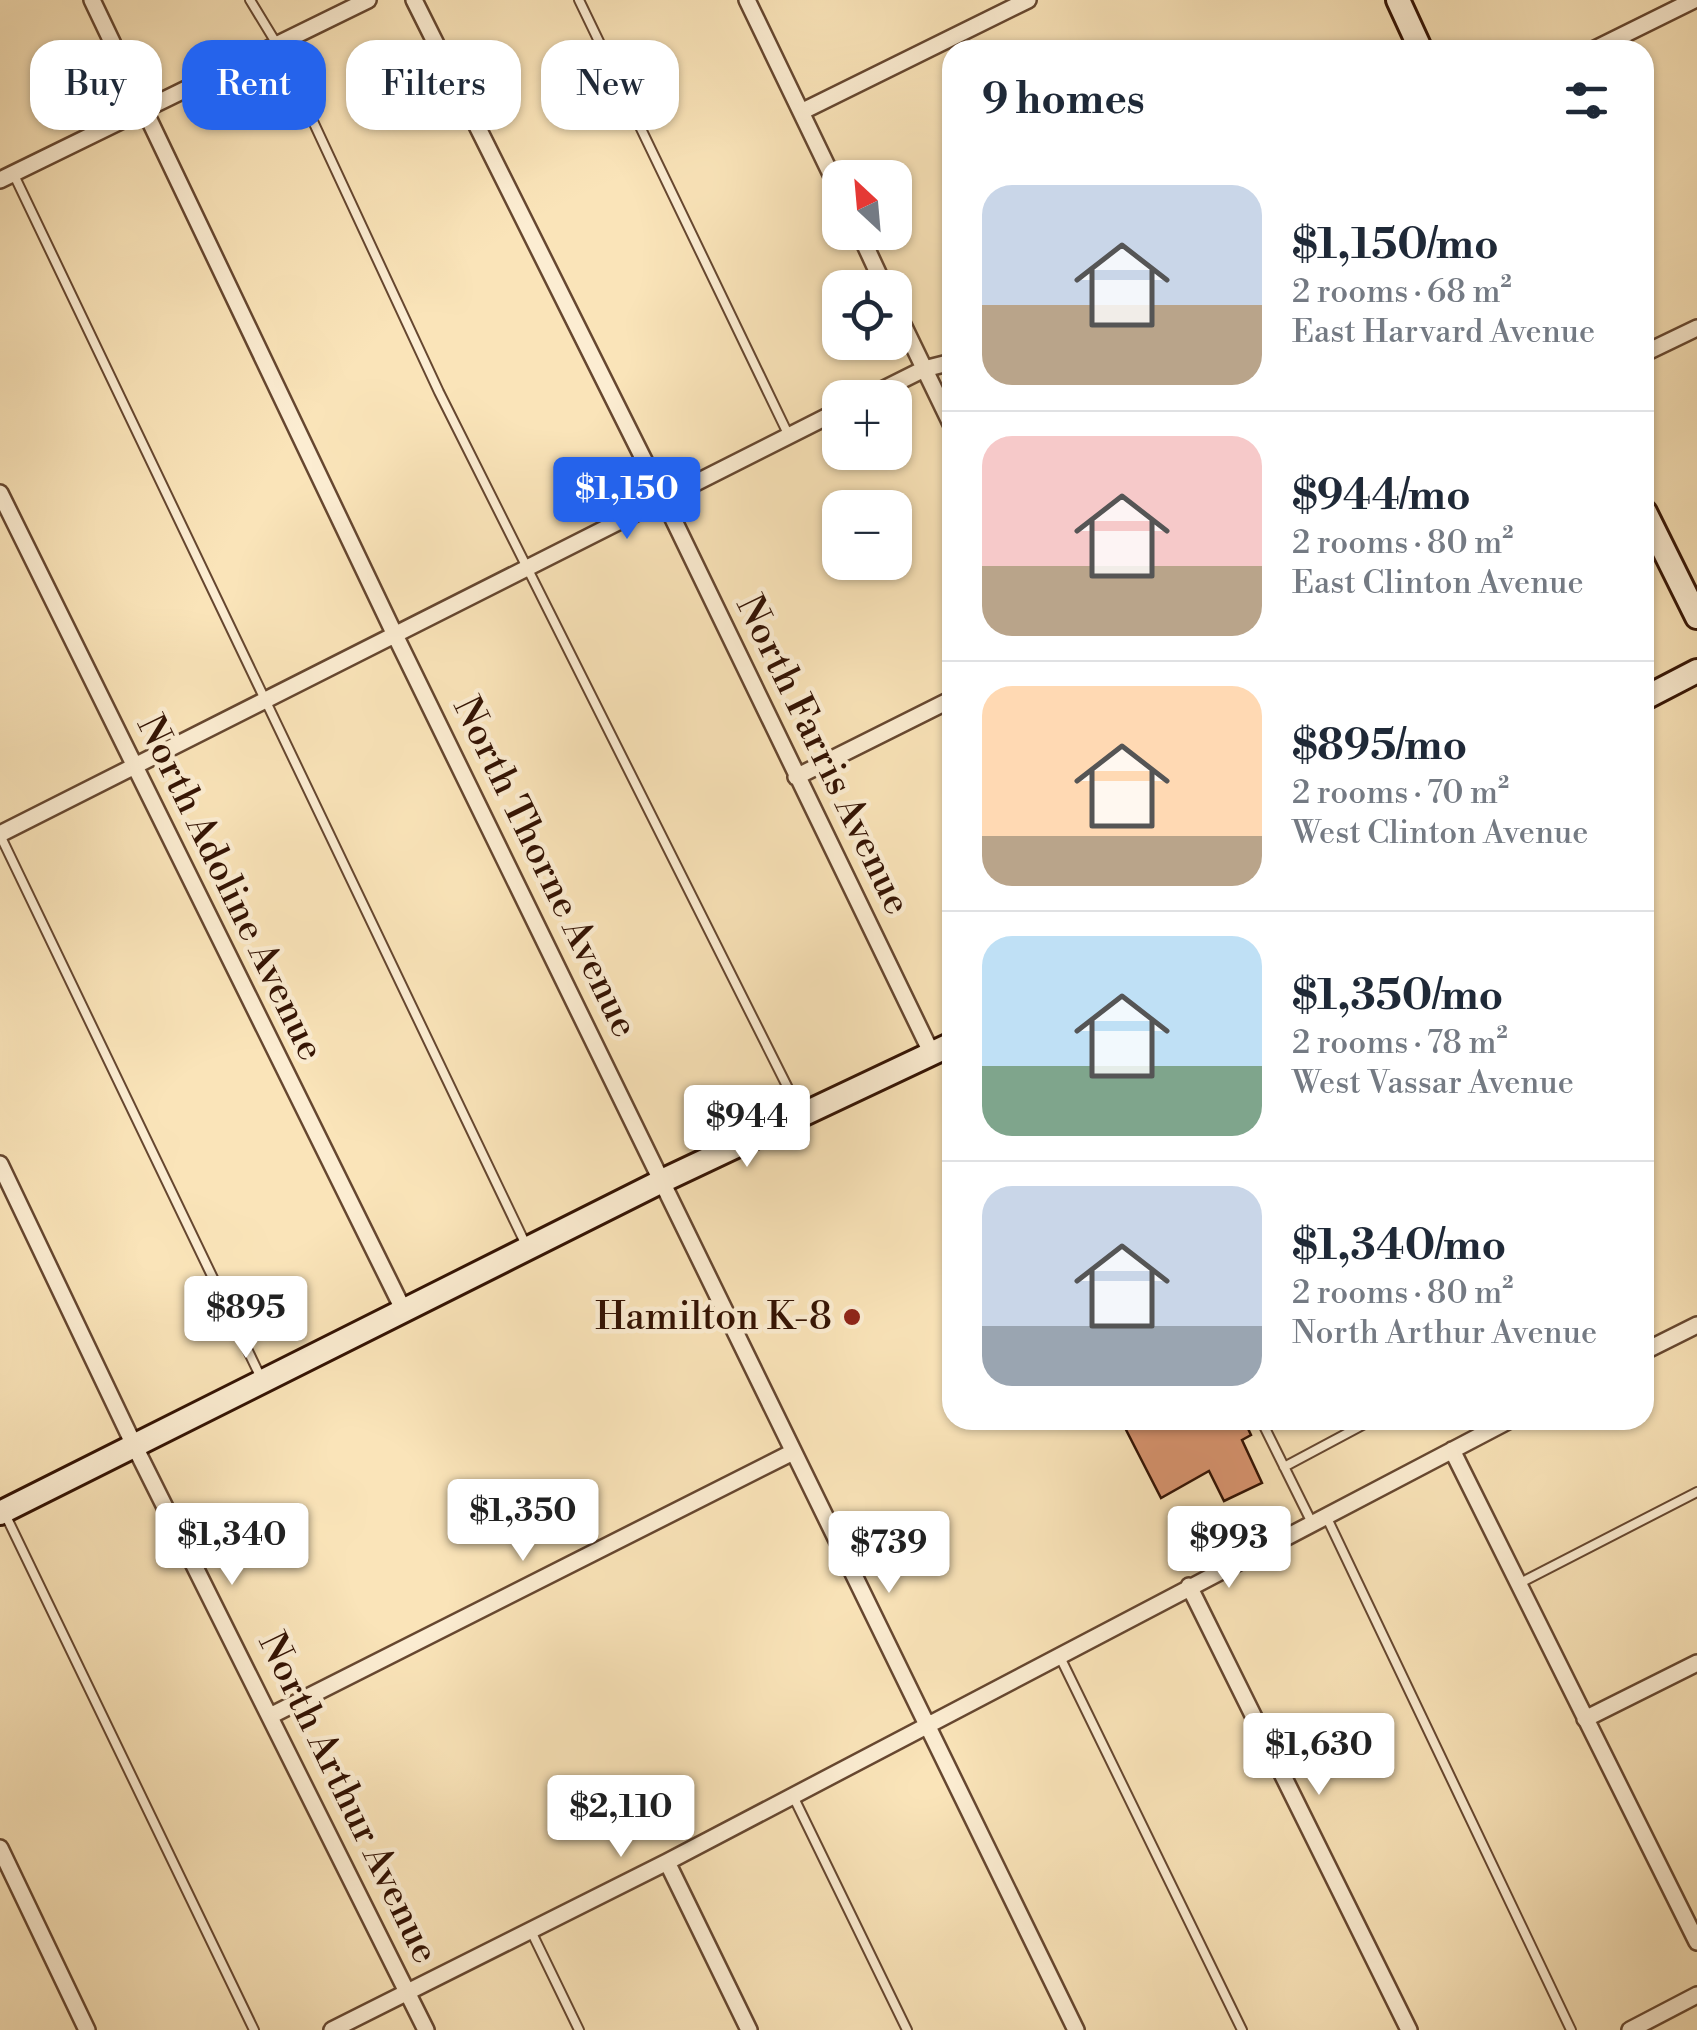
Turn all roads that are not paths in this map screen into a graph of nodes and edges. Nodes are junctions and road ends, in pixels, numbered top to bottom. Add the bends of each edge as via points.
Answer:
1 (92, 0) edge
2 (250, 0) edge
3 (368, 0) edge
4 (414, 0) edge
5 (579, 0) edge
6 (747, 0) edge
7 (1028, 0) edge
8 (1398, 0) edge
9 (1694, 0) edge
10 (112, 40) edge
11 (274, 40) edge
12 (290, 40) edge
13 (947, 40) edge
14 (1416, 40) edge
15 (1613, 40) edge
16 (942, 42) edge
17 (801, 112) junction
18 (104, 130) edge
19 (155, 130) edge
20 (316, 130) edge
21 (824, 160) edge
22 (6, 177) edge
23 (1697, 328) edge
24 (912, 343) edge
25 (1654, 349) edge
26 (942, 364) edge
27 (924, 368) junction
28 (901, 380) edge
29 (942, 405) edge
30 (822, 419) edge
31 (788, 436) junction
32 (0, 493) edge
33 (664, 498) junction
34 (1654, 530) edge
35 (528, 568) junction
36 (1697, 617) edge
37 (395, 635) junction
38 (1697, 672) edge
39 (1654, 694) edge
40 (264, 702) junction
41 (942, 704) edge
42 (135, 769) junction
43 (796, 777) junction
44 (0, 834) edge
45 (942, 1049) edge
46 (802, 1114) junction
47 (0, 1164) edge
48 (662, 1181) junction
49 (528, 1249) junction
50 (404, 1312) junction
51 (1697, 1325) edge
52 (1654, 1346) edge
53 (263, 1382) junction
54 (1265, 1430) edge
55 (1353, 1430) edge
56 (1491, 1430) edge
57 (134, 1446) junction
58 (1452, 1450) junction
59 (794, 1452) junction
60 (1284, 1467) junction
61 (1697, 1492) edge
62 (1, 1509) edge
63 (1319, 1519) junction
64 (1520, 1583) junction
65 (1189, 1586) junction
66 (1060, 1655) junction
67 (1697, 1663) edge
68 (272, 1715) junction
69 (1585, 1719) junction
70 (928, 1726) junction
71 (793, 1796) junction
72 (0, 1848) edge
73 (667, 1862) junction
74 (531, 1931) junction
75 (1697, 1942) edge
76 (408, 1993) junction
77 (1697, 1995) edge
78 (87, 2030) edge
79 (254, 2030) edge
80 (332, 2030) edge
81 (426, 2030) edge
82 (579, 2030) edge
83 (748, 2030) edge
84 (907, 2030) edge
85 (1076, 2030) edge
86 (1242, 2030) edge
87 (1409, 2030) edge
88 (1571, 2030) edge
89 (1630, 2030) edge

1 - 10 street, North Thorne Avenue
2 - 11 lane
3 - 12 street
4 - 33 street, North Farris Avenue
5 - 31 lane
6 - 17 street
7 - 13 street
8 - 14 main road
9 - 15 street
16 - 17 street
17 - 21 street
18 - 22 street
19 - 37 street, North Thorne Avenue
20 - 35 lane
22 - 40 lane
23 - 25 street
24 - 27 street
26 - 27 street
27 - 28 street
27 - 29 street
30 - 31 street
31 - 33 street
32 - 42 street, North Adoline Avenue
33 - 35 street
33 - 43 street, North Farris Avenue
34 - 36 main road
35 - 37 street
35 - 46 lane
37 - 40 street
37 - 48 street, North Thorne Avenue
38 - 39 main road
40 - 42 street
40 - 49 lane
41 - 43 street
42 - 44 street
42 - 50 street, North Adoline Avenue
43 - 45 street, North Farris Avenue
44 - 53 lane
45 - 46 main road
46 - 48 main road
47 - 57 street, North Arthur Avenue
48 - 49 main road
48 - 59 street, North Thorne Avenue
49 - 50 main road
50 - 53 main road
51 - 52 street
53 - 57 main road
54 - 60 lane
55 - 60 lane
56 - 58 street
57 - 62 main road
57 - 68 street, North Arthur Avenue
58 - 63 street
58 - 64 street
59 - 68 street
59 - 70 street, North Thorne Avenue
60 - 63 lane
61 - 64 lane
62 - 79 lane
63 - 65 street
63 - 88 lane
64 - 69 street
65 - 66 street
65 - 87 street
66 - 70 street
66 - 86 lane
67 - 69 street
68 - 76 street, North Arthur Avenue
69 - 75 street
70 - 71 street
70 - 85 street, North Thorne Avenue
71 - 73 street
71 - 84 lane
72 - 78 street
73 - 74 street
73 - 83 street
74 - 76 street
74 - 82 lane
76 - 80 street
76 - 81 street, North Arthur Avenue
77 - 89 street

